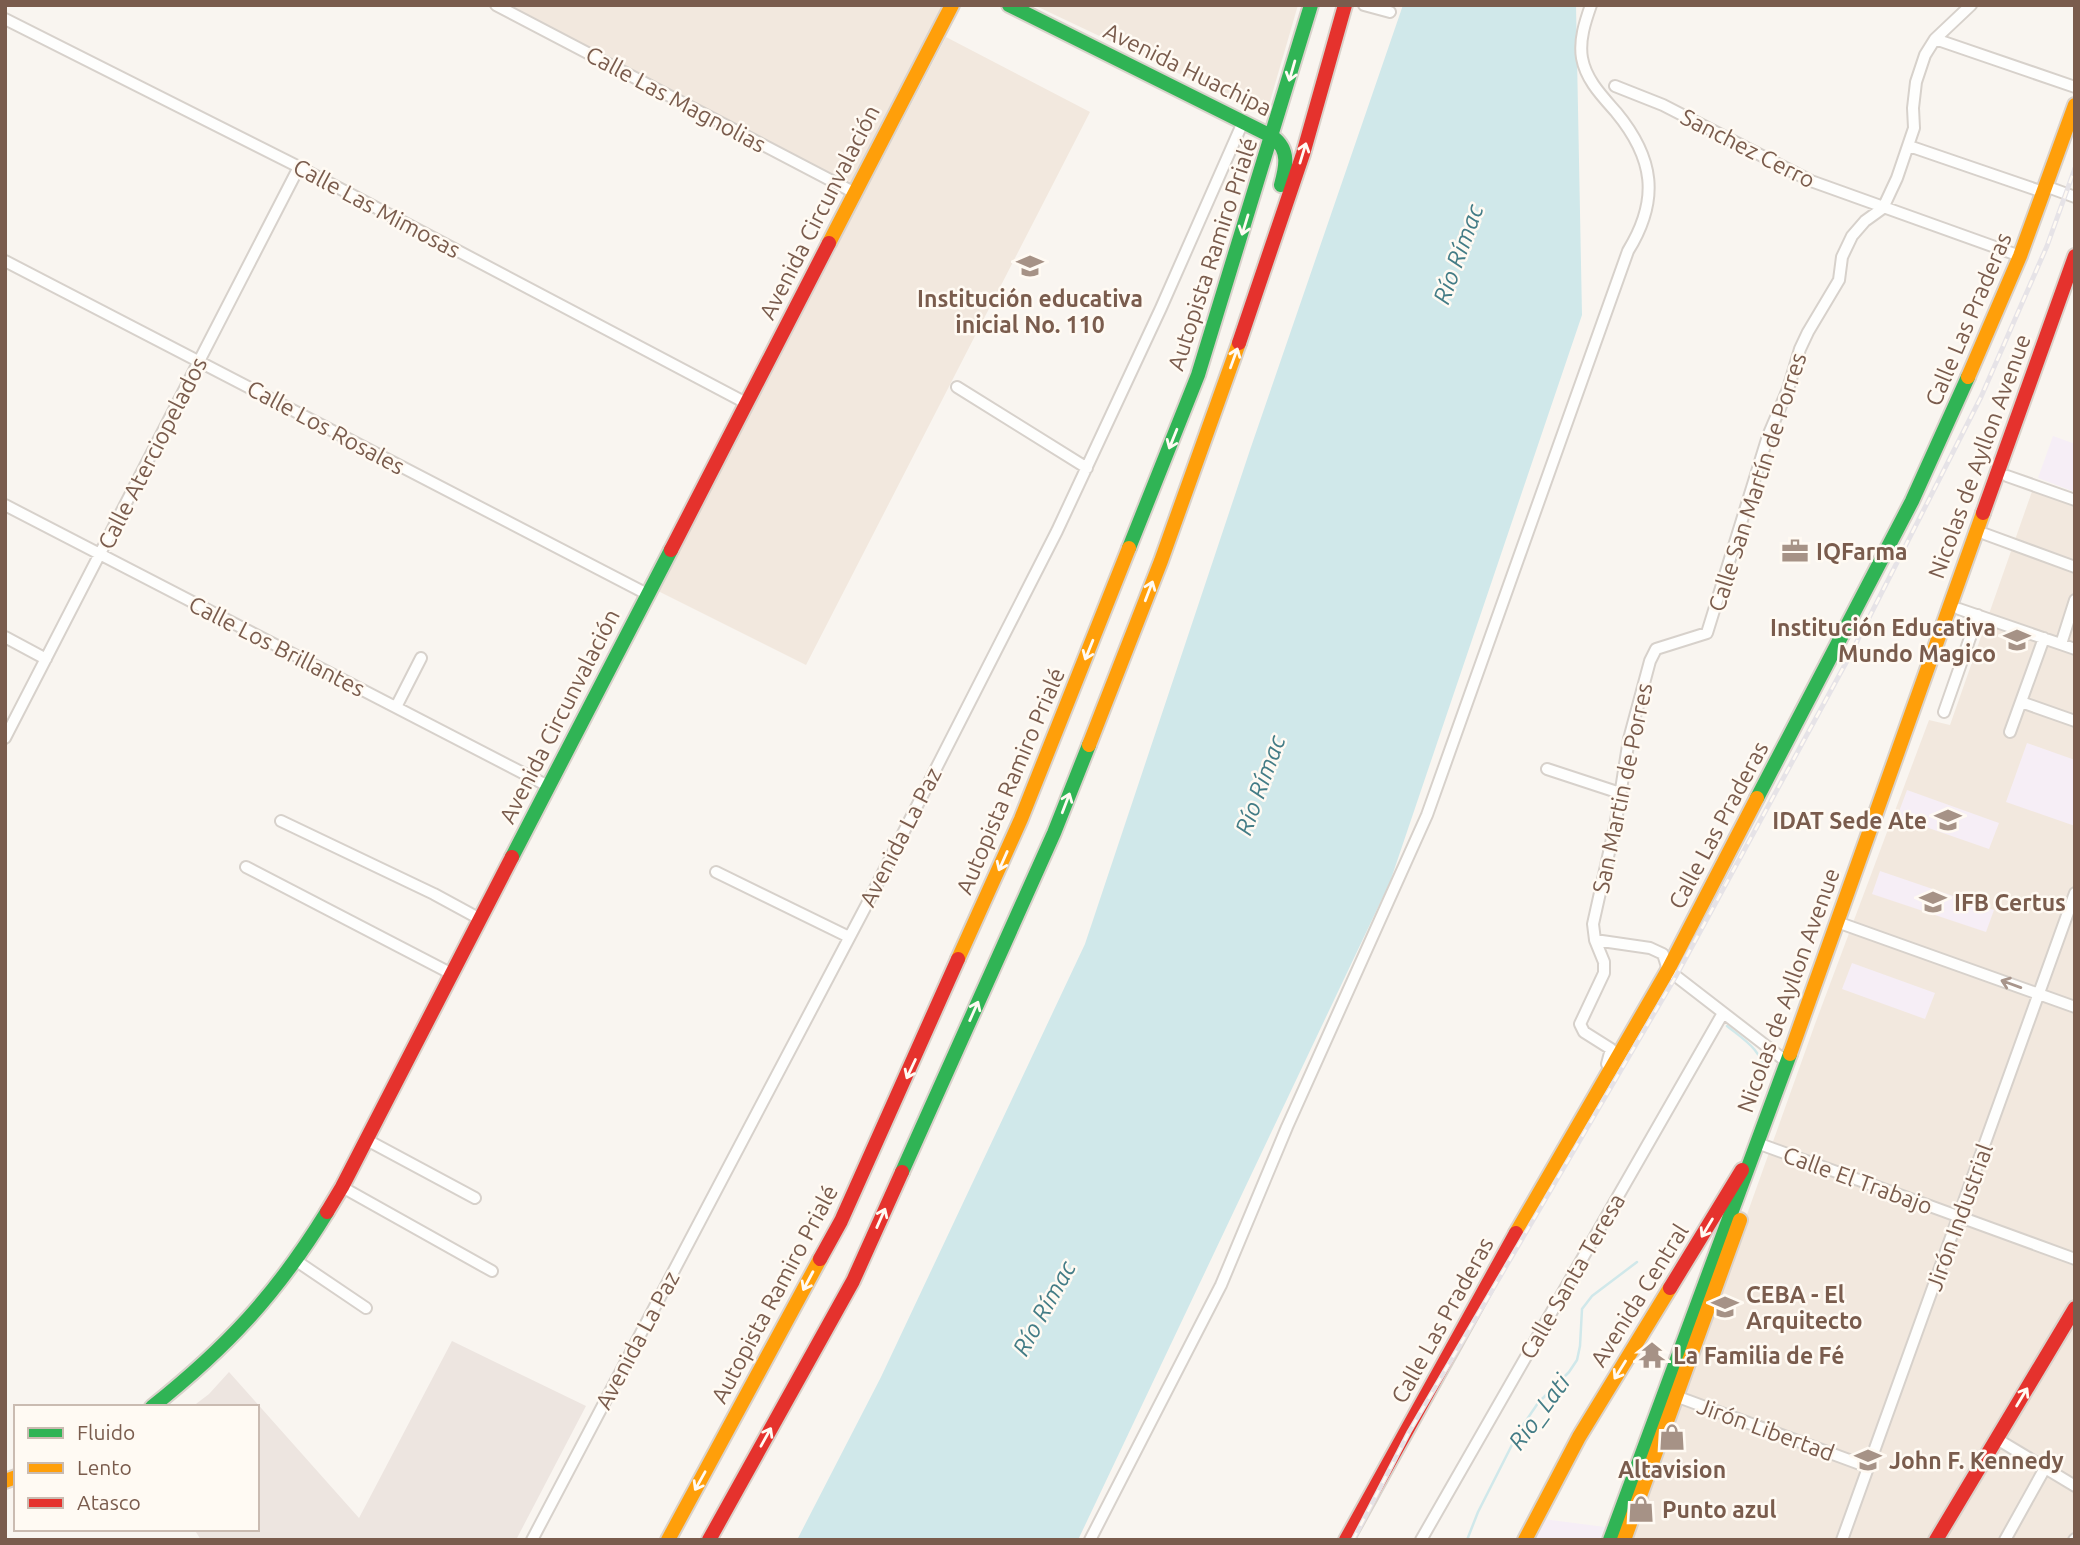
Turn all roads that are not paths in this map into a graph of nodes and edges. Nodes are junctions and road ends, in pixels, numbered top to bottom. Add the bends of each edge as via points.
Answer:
1 (496, 5) edge
2 (952, 5) edge
3 (1009, 5) edge
4 (1311, 5) edge
5 (1345, 5) edge
6 (1364, 5) edge
7 (1591, 5) edge
8 (1971, 5) edge
9 (1390, 12) dead end
10 (5, 19) edge
11 (1935, 39) junction
12 (1615, 86) dead end
13 (2075, 87) edge
14 (2075, 105) edge
15 (1243, 122) junction
16 (1273, 137) junction
17 (1909, 146) junction
18 (299, 167) junction
19 (2044, 189) junction
20 (855, 193) junction
21 (2075, 197) edge
22 (1883, 208) junction
23 (2075, 256) edge
24 (2020, 257) junction
25 (5, 261) edge
26 (1259, 288) junction
27 (2075, 288) edge
28 (199, 361) junction
29 (957, 387) dead end
30 (746, 403) junction
31 (1087, 468) junction
32 (2007, 476) junction
33 (2075, 500) edge
34 (5, 505) edge
35 (1985, 534) junction
36 (100, 555) junction
37 (2075, 567) edge
38 (647, 594) junction
39 (2075, 600) edge
40 (1959, 609) junction
41 (1978, 615) junction
42 (1707, 633) joint
43 (5, 637) edge
44 (2043, 638) junction
45 (2060, 644) junction
46 (2075, 649) edge
47 (421, 658) dead end
48 (46, 659) junction
49 (2021, 702) junction
50 (396, 707) junction
51 (1944, 712) dead end
52 (2075, 721) edge
53 (2010, 732) dead end
54 (5, 738) edge
55 (1547, 769) dead end
56 (548, 786) junction
57 (1620, 793) junction
58 (281, 821) dead end
59 (246, 867) dead end
60 (716, 872) dead end
61 (2075, 893) edge
62 (480, 919) junction
63 (1841, 923) junction
64 (849, 937) junction
65 (1595, 940) junction
66 (1668, 970) junction
67 (452, 974) junction
68 (2039, 993) junction
69 (2075, 1007) edge
70 (1723, 1013) junction
71 (1787, 1062) junction
72 (1571, 1135) junction
73 (366, 1140) junction
74 (1760, 1146) junction
75 (342, 1187) junction
76 (475, 1198) dead end
77 (1959, 1217) junction
78 (2075, 1259) edge
79 (295, 1260) junction
80 (492, 1271) dead end
81 (366, 1308) dead end
82 (2075, 1308) edge
83 (1670, 1393) junction
84 (154, 1405) edge
85 (1997, 1439) junction
86 (1868, 1467) junction
87 (2045, 1468) junction
88 (2075, 1486) edge
89 (531, 1540) edge
90 (668, 1540) edge
91 (709, 1540) edge
92 (1090, 1540) edge
93 (1346, 1540) edge
94 (1421, 1540) edge
95 (1525, 1540) edge
96 (1610, 1540) edge
97 (1624, 1540) edge
98 (1842, 1540) edge
99 (1936, 1540) edge
100 (2005, 1540) edge

1 - 20 street, Calle Las Magnolias
2 - 20 main road, Avenida Circunvalación
3 - 15 main road, Avenida Huachipa
4 -> 16 main road, Autopista Ramiro Prialé
26 -> 5 main road
6 - 9 street
7 - 92 street via 1581,41 1583,60 1596,88 1631,130 1650,175 1643,221 1628,251 1427,815 1221,1284
8 - 11 street, Calle San Martín de Porres
10 - 18 street, Calle Las Mimosas
11 - 13 street
11 - 17 street, Calle San Martín de Porres via 1916,82
12 - 22 street, Sanchez Cerro via 1663,105 1811,181
14 - 19 main road, Calle Las Praderas
15 - 16 main road, Avenida Huachipa
15 - 31 street, Avenida La Paz
16 - 26 main road via 1284,146 1287,161 1264,247
16 -> 90 main road, Autopista Ramiro Prialé via 1198,375 1021,819 841,1221
17 - 19 street
17 - 22 street, Calle San Martín de Porres
18 - 28 street, Calle Aterciopelados
18 - 30 street, Calle Las Mimosas
19 - 21 street
19 - 24 main road, Calle Las Praderas
20 - 30 main road, Avenida Circunvalación
22 - 24 street, Sanchez Cerro
22 - 42 street, Calle San Martín de Porres via 1852,236 1842,257 1839,281 1800,349
23 - 63 main road, Nicolas de Ayllon Avenue
24 - 66 main road, Calle Las Praderas via 1912,501
25 - 28 street, Calle Los Rosales
91 -> 26 main road via 853,1281 1054,833 1161,561
27 - 32 main road, Nicolas de Ayllon Avenue
28 - 36 street, Calle Aterciopelados
28 - 38 street, Calle Los Rosales
29 - 31 street
30 - 38 main road, Avenida Circunvalación
31 - 64 street, Avenida La Paz
32 - 33 street
32 - 35 main road, Nicolas de Ayllon Avenue
34 - 36 street, Calle Los Brillantes
35 - 37 street
35 - 40 main road, Nicolas de Ayllon Avenue
36 - 48 street, Calle Aterciopelados
36 - 50 street, Calle Los Brillantes
38 - 56 main road, Avenida Circunvalación
39 - 45 street
40 - 41 street
40 - 63 main road, Nicolas de Ayllon Avenue
41 - 44 street
41 - 51 street
42 - 57 street, San Martin de Porres via 1656,649 1629,739
43 - 48 street
44 - 45 street
44 - 49 street
45 - 46 street
47 - 50 street
48 - 54 street, Calle Aterciopelados
49 - 52 street
49 - 53 street
50 - 56 street, Calle Los Brillantes
55 - 57 street
56 - 62 main road, Avenida Circunvalación
57 - 65 street, San Martin de Porres via 1593,924
58 - 62 street
59 - 67 street
60 - 64 street
61 - 68 street, Jirón Industrial
62 - 67 main road, Avenida Circunvalación
68 -> 63 street
63 - 71 main road, Nicolas de Ayllon Avenue
63 - 74 main road, Nicolas de Ayllon Avenue
64 - 89 street, Avenida La Paz
65 - 66 street via 1650,948 1663,954
65 - 72 street, San Martin de Porres via 1604,973 1580,1024 1611,1052
66 - 70 street
66 - 72 main road, Calle Las Praderas
67 - 73 main road, Avenida Circunvalación
68 - 69 street
68 - 77 street, Jirón Industrial
70 - 71 street
70 - 94 street, Calle Santa Teresa
71 - 74 main road, Nicolas de Ayllon Avenue
72 - 93 main road, Calle Las Praderas
73 - 75 main road, Avenida Circunvalación
73 - 76 street
74 - 77 street, Calle El Trabajo
74 - 83 main road, Nicolas de Ayllon Avenue
74 -> 95 main road, Avenida Central via 1578,1437
75 - 79 main road, Avenida Circunvalación
75 - 80 street
77 - 78 street, Calle El Trabajo
77 - 86 street, Jirón Industrial
79 - 81 street
79 - 84 main road, Avenida Circunvalación via 254,1315
85 -> 82 main road
83 - 86 street, Jirón Libertad
83 - 96 main road, Nicolas de Ayllon Avenue
83 - 97 main road, Nicolas de Ayllon Avenue
85 - 87 street
85 - 99 main road
86 - 98 street, Jirón Industrial
87 - 88 street
87 - 100 street

